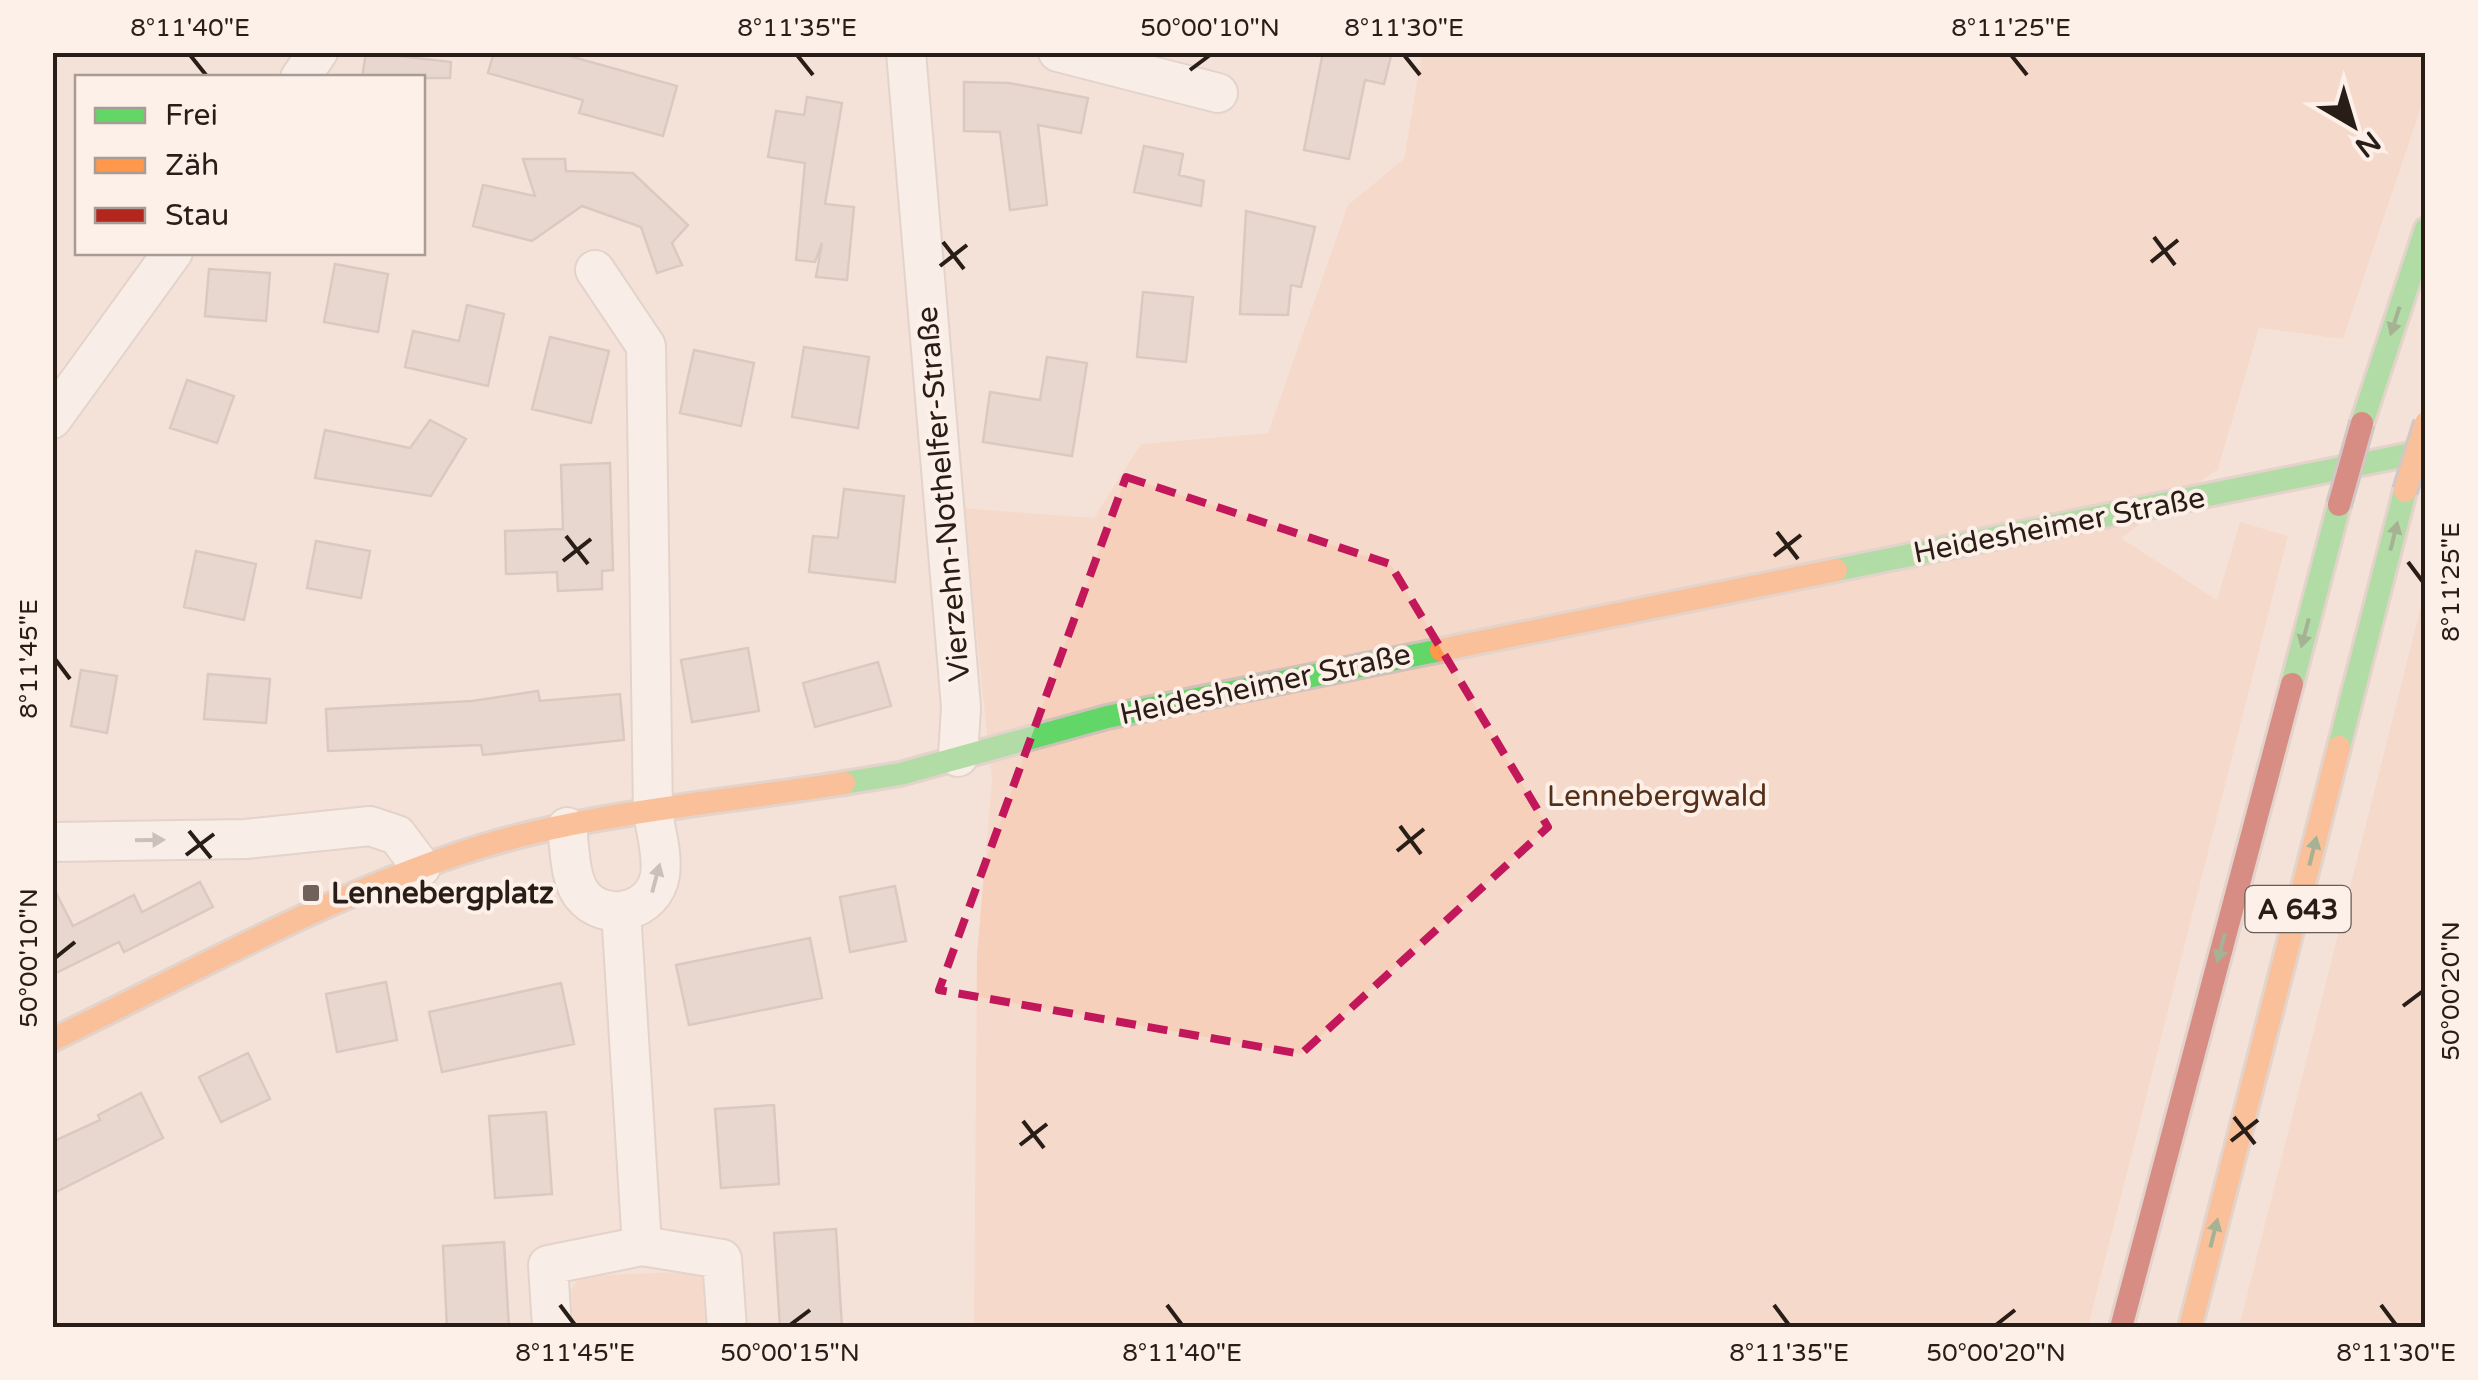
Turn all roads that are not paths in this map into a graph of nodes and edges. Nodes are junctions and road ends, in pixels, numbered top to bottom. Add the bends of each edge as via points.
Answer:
1 (318, 52) edge
2 (906, 52) edge
3 (1058, 52) edge
4 (302, 75) edge
5 (1218, 92) dead end
6 (2426, 228) edge
7 (170, 255) edge
8 (595, 270) dead end
9 (52, 419) edge
10 (2426, 423) edge
11 (2426, 451) edge
12 (958, 757) junction
13 (654, 813) junction
14 (567, 827) junction
15 (52, 842) edge
16 (420, 867) junction
17 (622, 911) junction
18 (52, 1040) edge
19 (642, 1246) junction
20 (552, 1328) edge
21 (727, 1328) edge
22 (2121, 1328) edge
23 (2190, 1328) edge

1 - 4 street
2 - 12 street, Vierzehn-Nothelfer-Straße via 961,707
3 - 5 street
6 -> 22 main road, A 643, bridge via 2338,506
7 - 9 street
8 - 13 street via 646,346
23 -> 10 main road, A 643, bridge
11 - 12 main road, Heidesheimer Straße via 1126,713
12 - 13 main road, Heidesheimer Straße via 850,784
13 - 14 main road
17 -> 13 street via 642,904 658,884
14 - 16 main road
14 - 17 street via 582,894 604,910
15 -> 16 street via 246,839 370,826 397,836
16 - 18 main road
17 - 19 street
19 - 20 street via 548,1265
19 - 21 street via 722,1259

